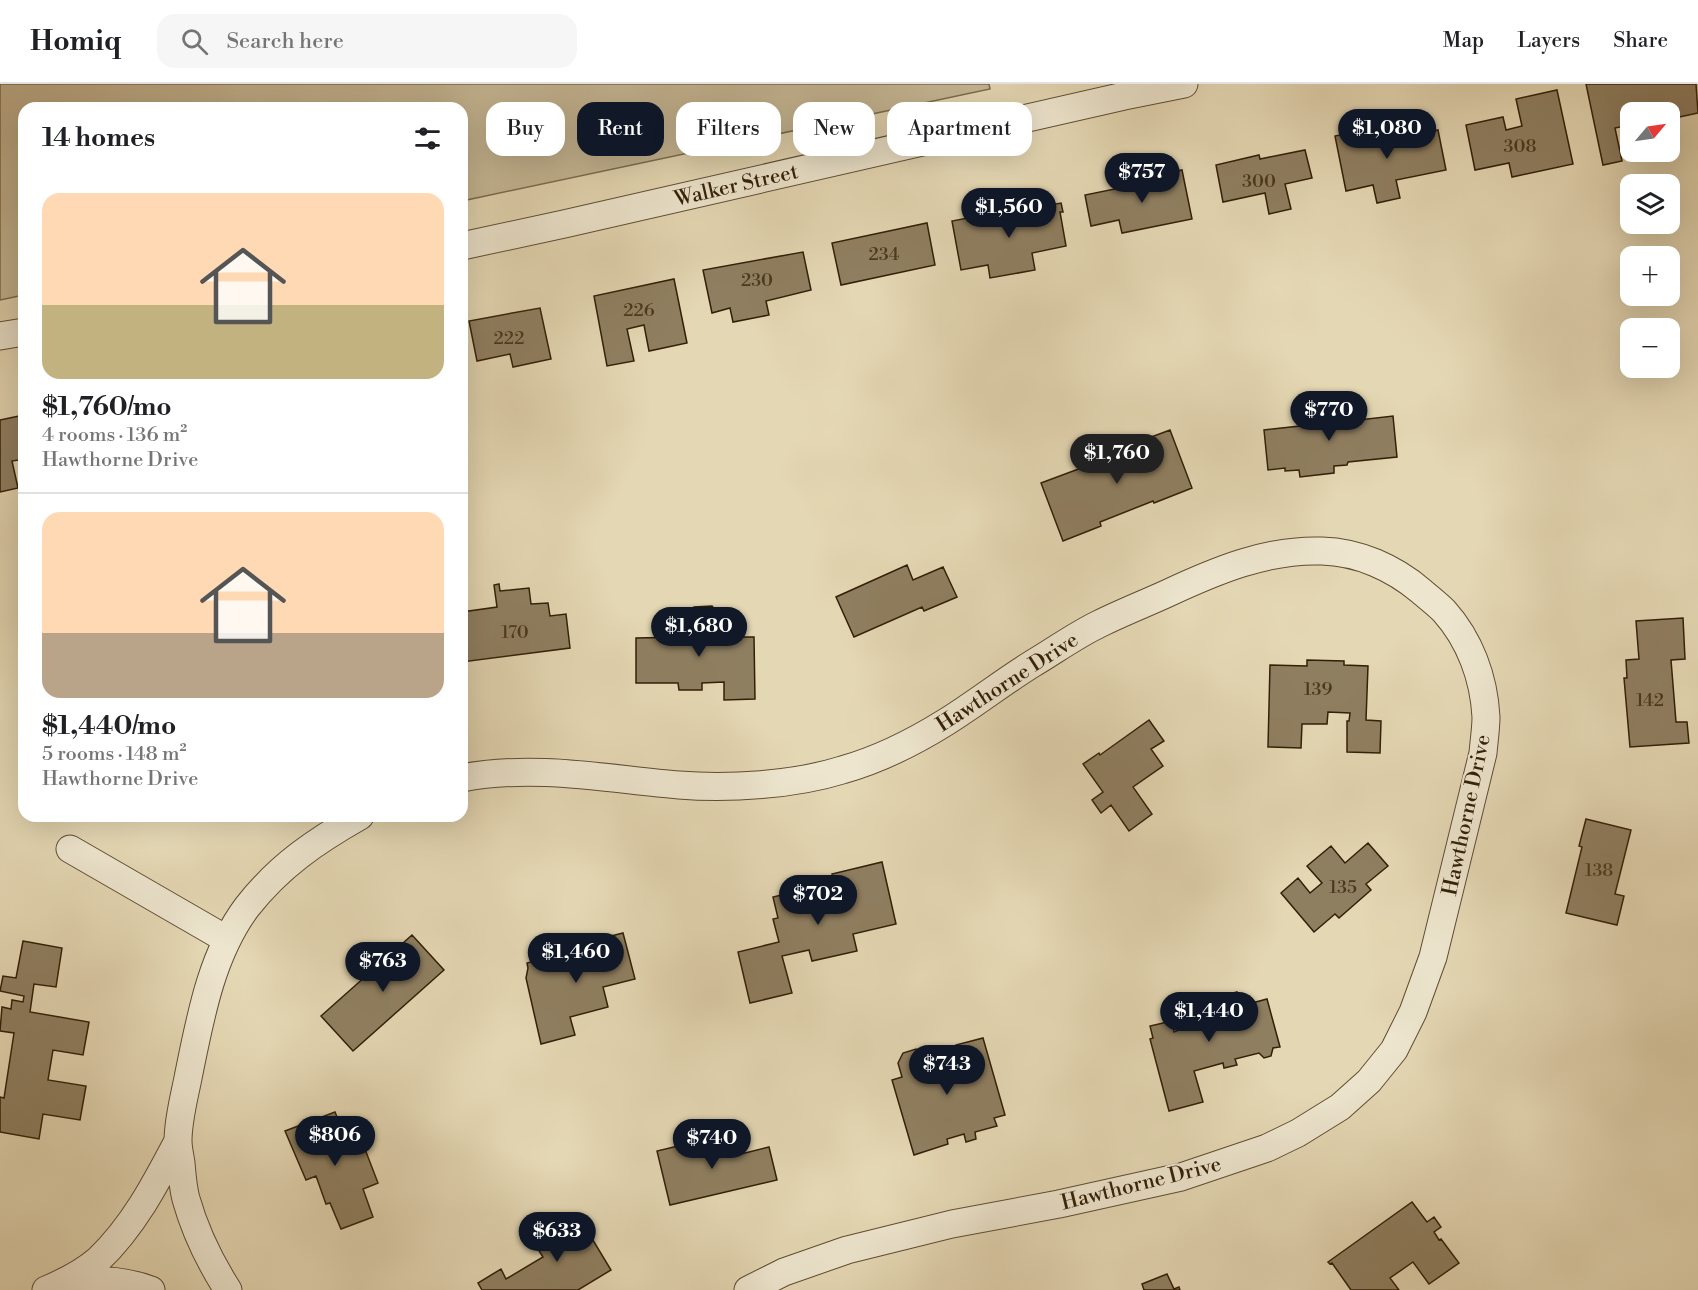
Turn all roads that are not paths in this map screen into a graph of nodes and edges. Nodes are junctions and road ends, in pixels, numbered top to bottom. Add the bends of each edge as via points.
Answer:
1 (1184, 84) edge
2 (468, 245) edge
3 (18, 333) edge
4 (0, 336) edge
5 (468, 777) edge
6 (349, 822) edge
7 (70, 849) dead end
8 (226, 939) junction
9 (178, 1141) junction
10 (71, 1279) junction
11 (46, 1290) edge
12 (151, 1290) edge
13 (228, 1290) edge
14 (748, 1290) edge

1 - 2 street, Walker Street
3 - 4 street
5 - 14 street, Hawthorne Drive via 524,772 732,786 795,781 842,770 899,749 945,723 1028,666 1098,625 1181,586 1240,563 1281,553 1322,550 1351,554 1383,566 1407,579 1443,610 1473,656 1486,718 1484,753 1433,957 1394,1050 1370,1081 1340,1107 1267,1148 1170,1179 847,1250 784,1272
6 - 8 street via 291,860 271,879
7 - 8 street
8 - 9 street via 197,1035
9 - 10 street via 120,1237 97,1261
9 - 13 street via 185,1197 203,1245
10 - 11 street
10 - 12 street via 109,1280

